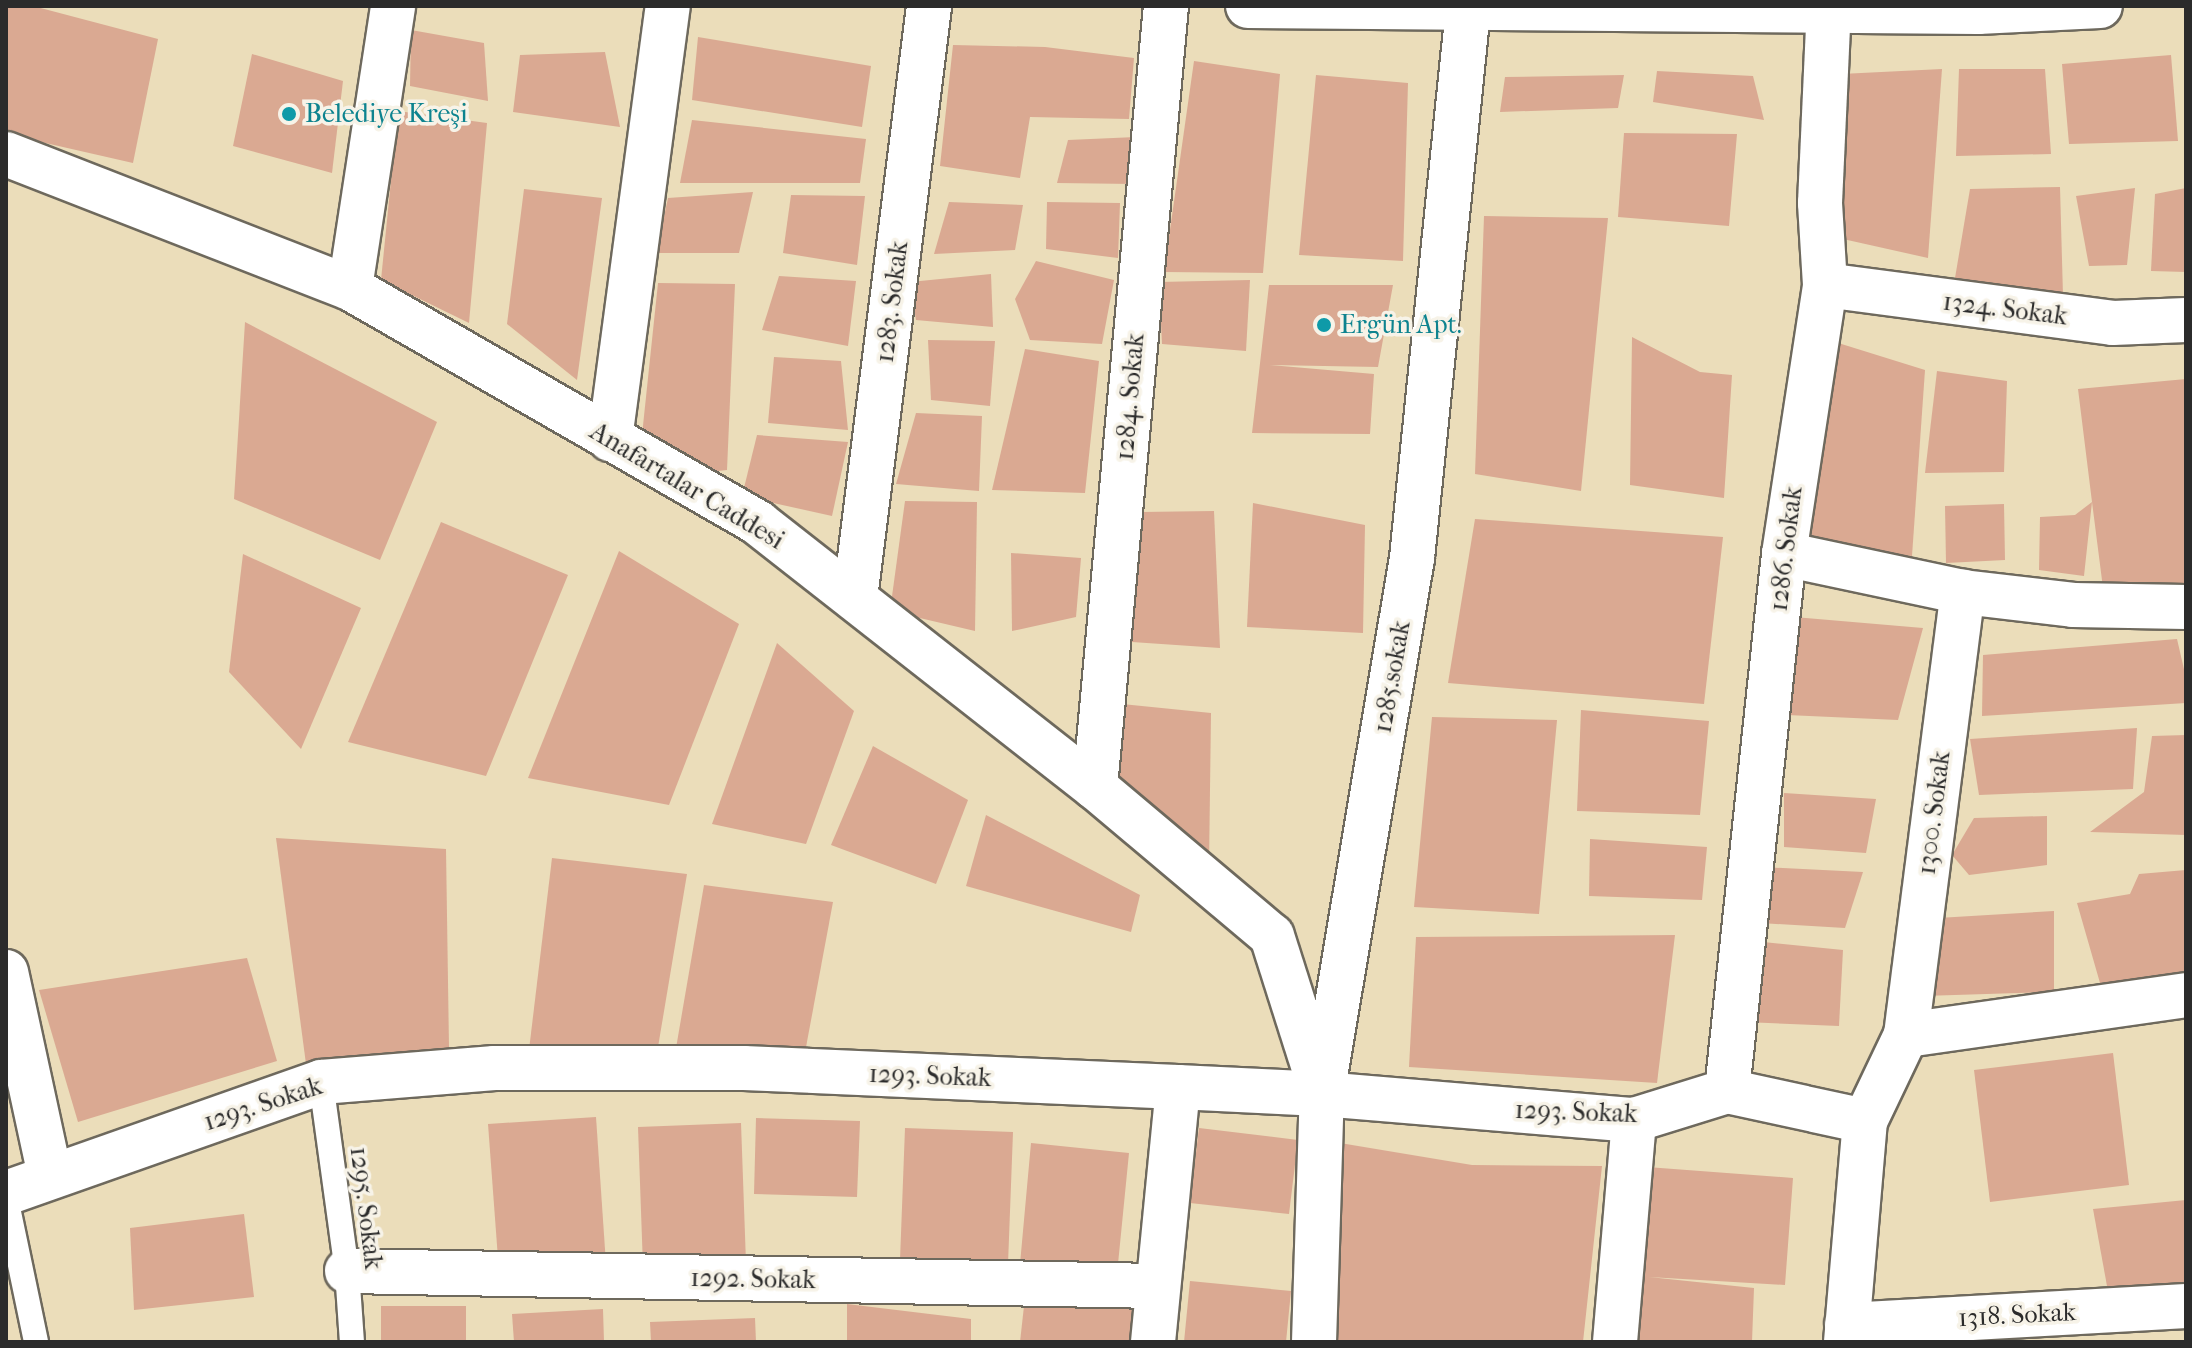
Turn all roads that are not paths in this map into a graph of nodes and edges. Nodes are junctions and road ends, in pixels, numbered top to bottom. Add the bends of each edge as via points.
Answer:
1 (393, 6) edge
2 (668, 6) edge
3 (929, 6) edge
4 (1166, 6) edge
5 (1248, 6) edge
6 (2100, 6) edge
7 (1829, 9) edge
8 (1468, 10) junction
9 (6, 154) edge
10 (1825, 285) junction
11 (350, 288) junction
12 (2186, 320) edge
13 (610, 439) junction
14 (1784, 554) junction
15 (1963, 592) junction
16 (855, 598) junction
17 (2186, 607) edge
18 (1095, 787) junction
19 (6, 972) edge
20 (2186, 995) edge
21 (1906, 1035) junction
22 (321, 1082) junction
23 (1178, 1087) junction
24 (1727, 1091) junction
25 (1322, 1094) junction
26 (1634, 1120) junction
27 (1865, 1121) junction
28 (50, 1176) junction
29 (6, 1196) edge
30 (347, 1271) junction
31 (1158, 1286) junction
32 (2186, 1306) edge
33 (1847, 1333) edge
34 (36, 1342) edge
35 (352, 1342) edge
36 (1153, 1342) edge
37 (1314, 1342) edge
38 (1615, 1342) edge

1 - 11 street
2 - 13 street
3 - 16 street, 1283. Sokak
4 - 18 street, 1284. Sokak
5 - 8 street
6 - 7 street via 1978,12
7 - 8 street
7 - 10 street, 1286. Sokak via 1820,203
8 - 25 street, 1285.sokak via 1412,558
9 - 11 street, Anafartalar Caddesi
10 - 12 street, 1324. Sokak via 2113,323
10 - 14 street, 1286. Sokak
11 - 13 street, Anafartalar Caddesi
13 - 16 street, Anafartalar Caddesi via 758,523
14 - 15 street
14 - 24 street, 1286. Sokak
15 - 17 street via 2073,605
15 - 21 street, 1300. Sokak
16 - 18 street, Anafartalar Caddesi
18 - 25 street, Anafartalar Caddesi via 1272,936
19 - 28 street
20 - 21 street
21 - 27 street, 1300. Sokak
22 - 23 street, 1293. Sokak via 494,1068 744,1068
22 - 28 street, 1293. Sokak
22 - 30 lane, 1295. Sokak
23 - 25 street, 1293. Sokak
23 - 31 street
24 - 26 street, 1293. Sokak
24 - 27 street, 1293. Sokak
25 - 26 street, 1293. Sokak
25 - 37 street, 1285.sokak
26 - 38 street
27 - 33 street
28 - 29 street, 1293. Sokak
29 - 34 lane
30 - 31 street, 1292. Sokak
30 - 35 lane, 1295. Sokak
31 - 36 street
32 - 33 street, 1318. Sokak

